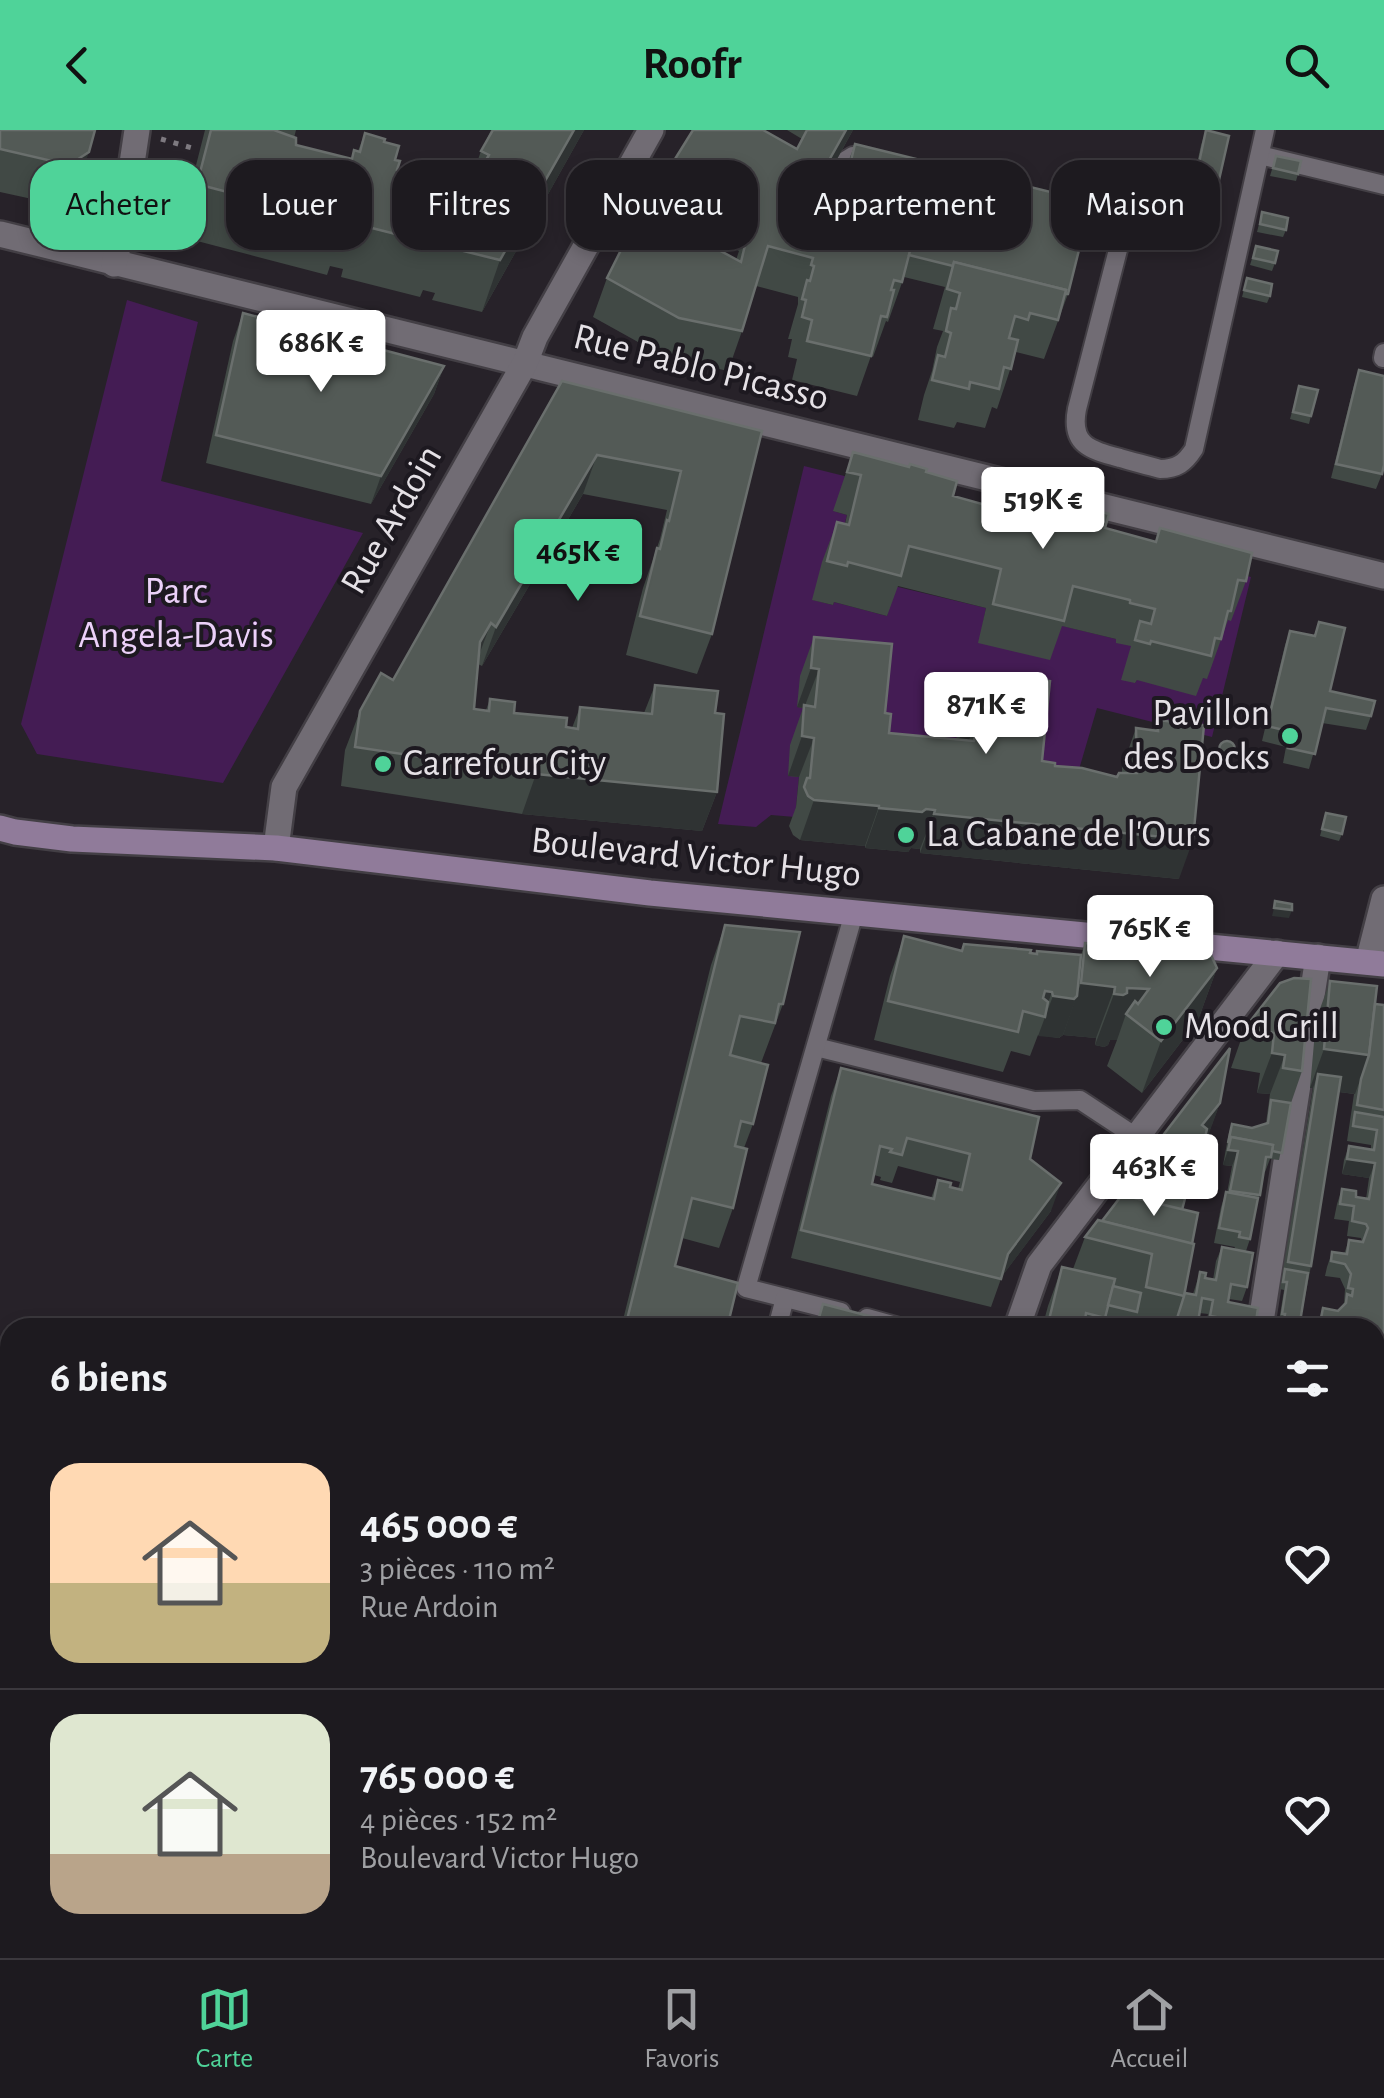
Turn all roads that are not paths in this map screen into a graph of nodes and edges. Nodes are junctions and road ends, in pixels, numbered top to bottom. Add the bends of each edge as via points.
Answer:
1 (137, 130) edge
2 (651, 130) edge
3 (1266, 130) edge
4 (1260, 155) junction
5 (1384, 185) edge
6 (0, 234) edge
7 (1118, 250) edge
8 (114, 264) junction
9 (524, 363) junction
10 (1384, 576) edge
11 (0, 828) edge
12 (276, 848) junction
13 (1384, 900) edge
14 (854, 912) junction
15 (1277, 953) junction
16 (1318, 958) junction
17 (1376, 963) edge
18 (816, 1047) junction
19 (1136, 1137) junction
20 (785, 1298) junction
21 (780, 1318) edge
22 (864, 1318) edge
23 (1020, 1318) edge
24 (1262, 1318) edge

1 - 8 street
2 - 9 street, Rue Ardoin
3 - 4 lane
4 - 5 lane
4 - 7 lane via 1194,449 1171,469 1084,446 1074,423
6 - 8 street, Rue Pablo Picasso
8 - 9 street, Rue Pablo Picasso
9 - 10 street, Rue Pablo Picasso
9 - 12 street, Rue Ardoin via 284,788
11 - 12 main road, Boulevard Victor Hugo via 72,839
12 - 14 main road, Boulevard Victor Hugo
13 - 17 street
14 - 15 main road, Boulevard Victor Hugo
14 - 18 lane
15 - 16 main road, Boulevard Victor Hugo
15 - 19 street
16 - 17 main road, Boulevard Victor Hugo
16 - 24 street
18 - 19 lane via 1034,1101 1080,1100
18 - 20 lane via 746,1288
19 - 23 street via 1039,1265
20 - 21 lane
20 - 22 lane

